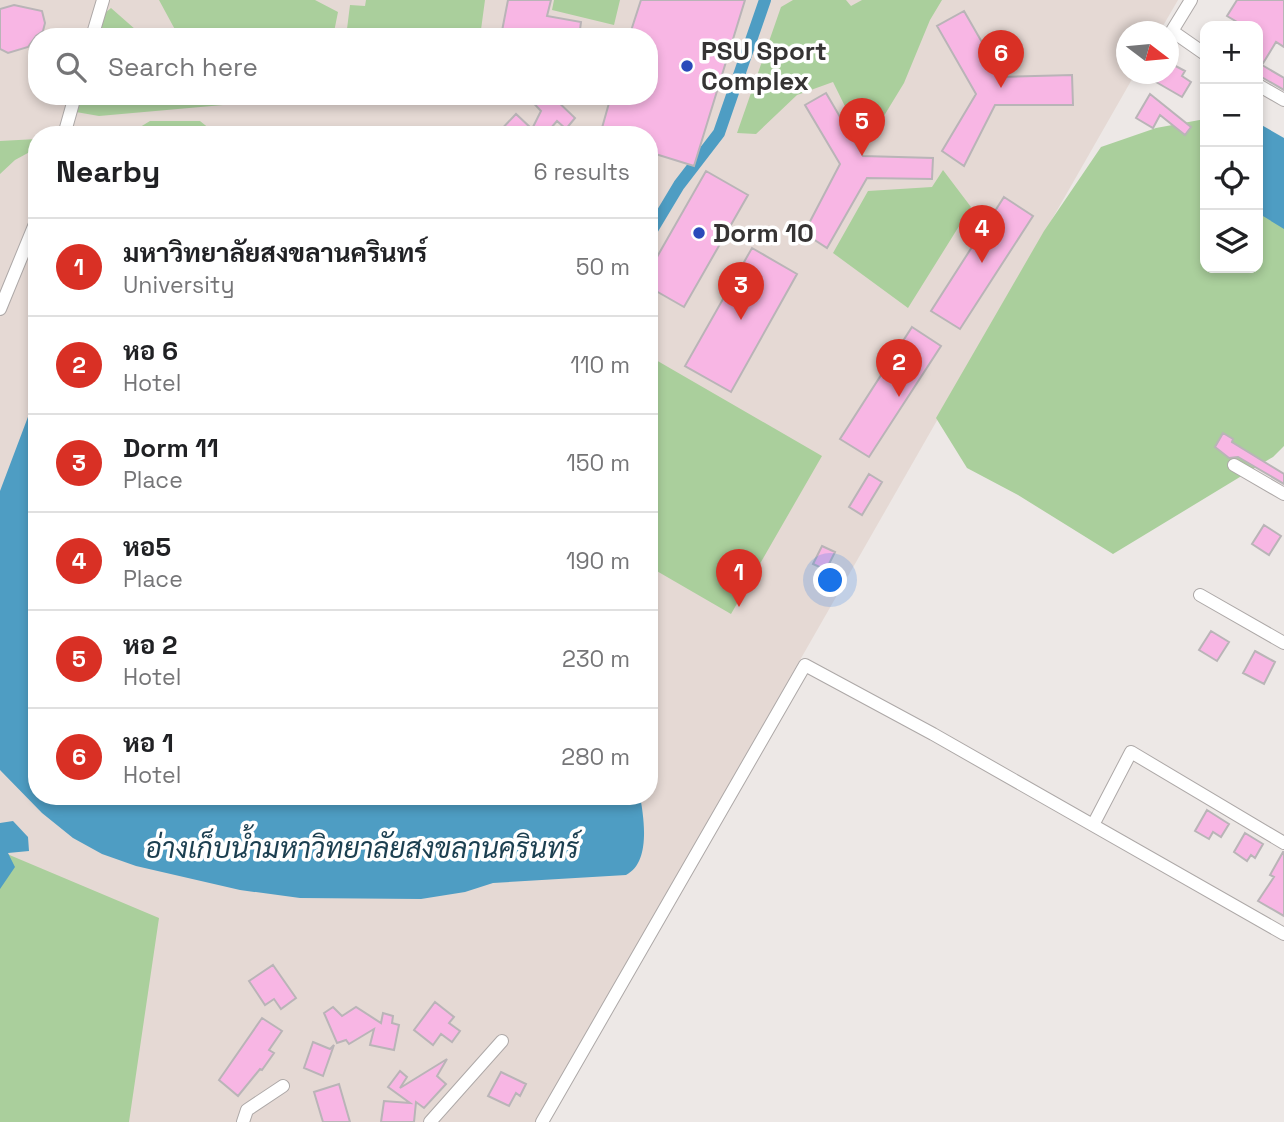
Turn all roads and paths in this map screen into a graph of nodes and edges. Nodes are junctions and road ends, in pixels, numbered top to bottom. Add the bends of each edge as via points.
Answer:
1 (103, 0) edge
2 (1191, 0) edge
3 (95, 28) edge
4 (1200, 51) edge
5 (1263, 88) edge
6 (1284, 100) edge
7 (72, 105) edge
8 (67, 126) edge
9 (28, 241) edge
10 (0, 309) edge
11 (1234, 465) dead end
12 (1284, 494) edge
13 (1200, 595) dead end
14 (1284, 643) edge
15 (1093, 825) junction
16 (1284, 843) edge
17 (1284, 934) edge
18 (502, 1041) dead end
19 (283, 1086) dead end
20 (243, 1122) edge
21 (430, 1122) edge
22 (542, 1122) edge

1 - 3 street
2 - 4 street via 1172,32
5 - 6 street
7 - 8 street
9 - 10 street
11 - 12 street
13 - 14 street
15 - 16 street via 1131,752
15 - 17 street
15 - 22 street via 805,665
18 - 21 street
19 - 20 street via 247,1110

